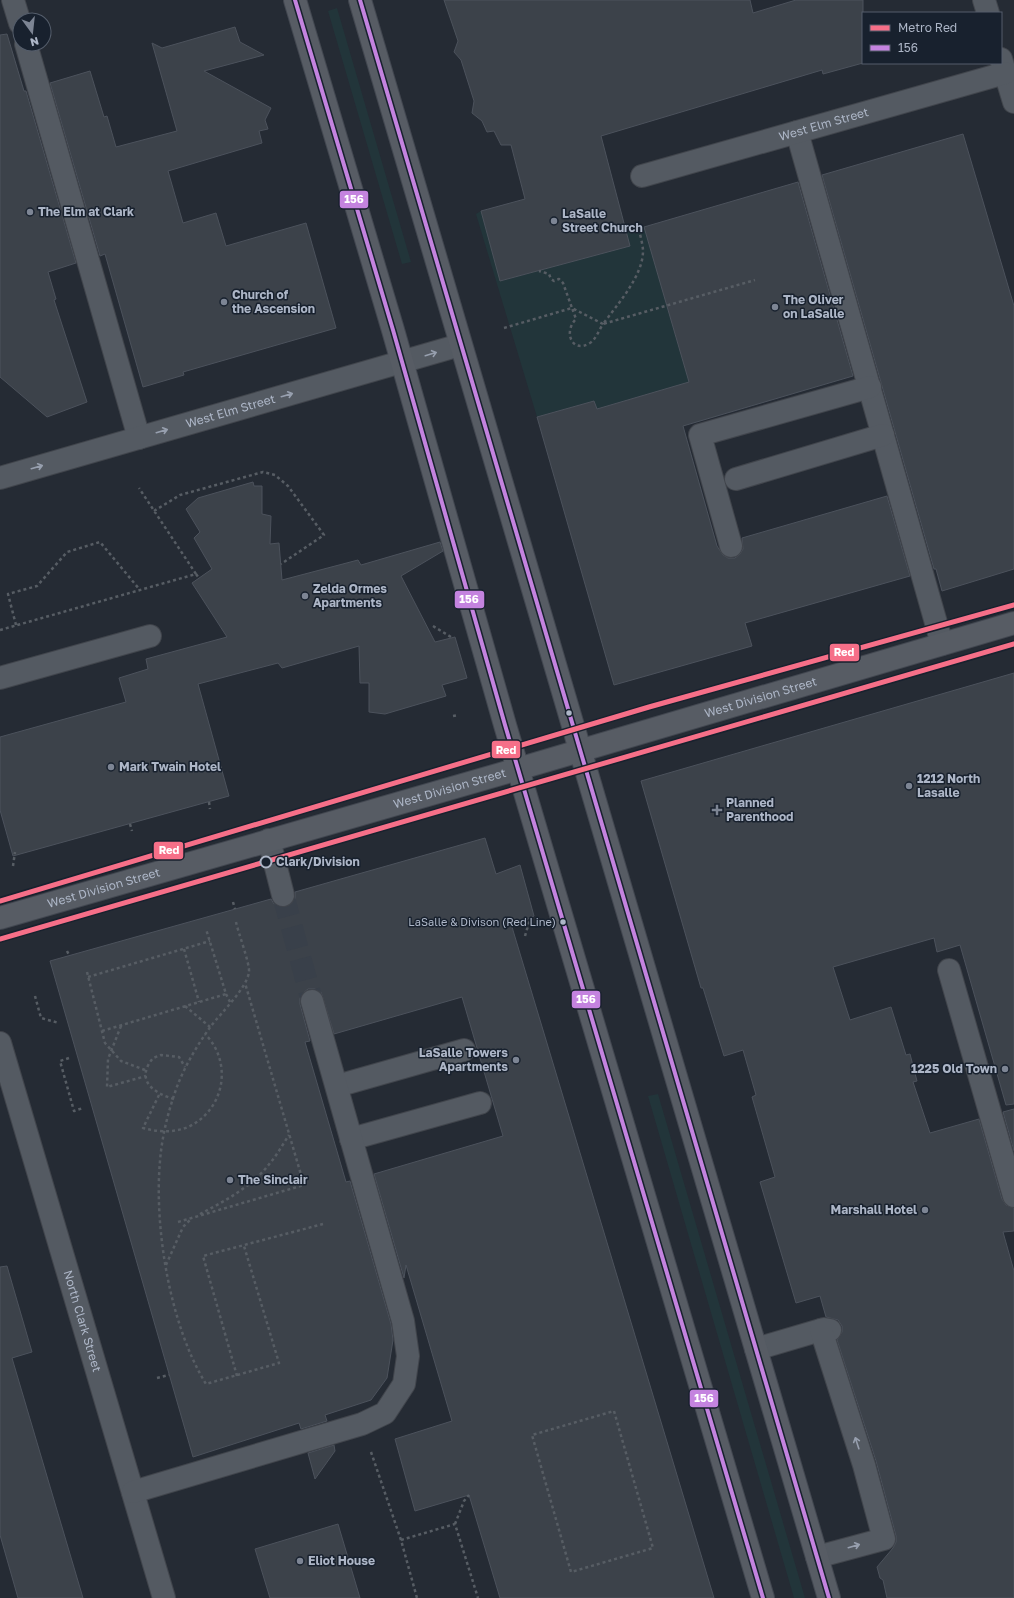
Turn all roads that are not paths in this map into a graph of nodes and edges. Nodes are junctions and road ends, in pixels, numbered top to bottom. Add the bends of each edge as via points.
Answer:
1 (13, 0) edge
2 (295, 0) edge
3 (360, 0) edge
4 (984, 0) edge
5 (17, 12) edge
6 (988, 12) edge
7 (28, 52) edge
8 (1003, 65) edge
9 (1014, 102) edge
10 (797, 132) junction
11 (642, 176) dead end
12 (460, 345) junction
13 (402, 362) junction
14 (870, 387) junction
15 (883, 435) junction
16 (139, 438) junction
17 (0, 478) edge
18 (736, 479) dead end
19 (731, 546) dead end
20 (1014, 623) edge
21 (150, 636) dead end
22 (942, 644) junction
23 (0, 678) edge
24 (581, 750) junction
25 (518, 770) junction
26 (269, 840) junction
27 (283, 895) tunnel mouth
28 (0, 918) edge
29 (949, 970) dead end
30 (312, 1001) tunnel mouth
31 (0, 1043) edge
32 (464, 1050) dead end
33 (337, 1086) junction
34 (480, 1103) dead end
35 (351, 1139) junction
36 (1014, 1196) edge
37 (756, 1349) junction
38 (133, 1492) junction
39 (817, 1557) junction
40 (164, 1598) edge
41 (763, 1598) edge
42 (829, 1598) edge

1 - 5 street
2 - 13 main road
3 - 12 main road
4 - 6 street
7 - 16 street
8 - 9 street
8 - 10 street, West Elm Street
10 - 11 street, West Elm Street
10 - 14 street
13 -> 12 street, West Elm Street
12 - 24 main road
16 -> 13 street, West Elm Street
13 - 25 main road
14 - 15 street
14 - 19 street via 700,435
15 - 18 street
15 - 22 street
17 -> 16 street, West Elm Street
20 - 22 main road, West Division Street
21 - 23 street
22 - 24 main road, West Division Street
24 - 25 main road, West Division Street
24 - 37 main road
25 - 26 main road, West Division Street
25 - 41 main road
26 - 27 street
26 - 28 main road, West Division Street
29 - 36 street
30 - 33 street
31 - 38 street, North Clark Street
32 - 33 street
33 - 35 street
34 - 35 street
35 - 38 street via 403,1321 408,1356 404,1384 385,1413 362,1424
37 - 39 main road
39 -> 37 street via 884,1539 826,1328
38 - 40 street, North Clark Street
39 - 42 main road

